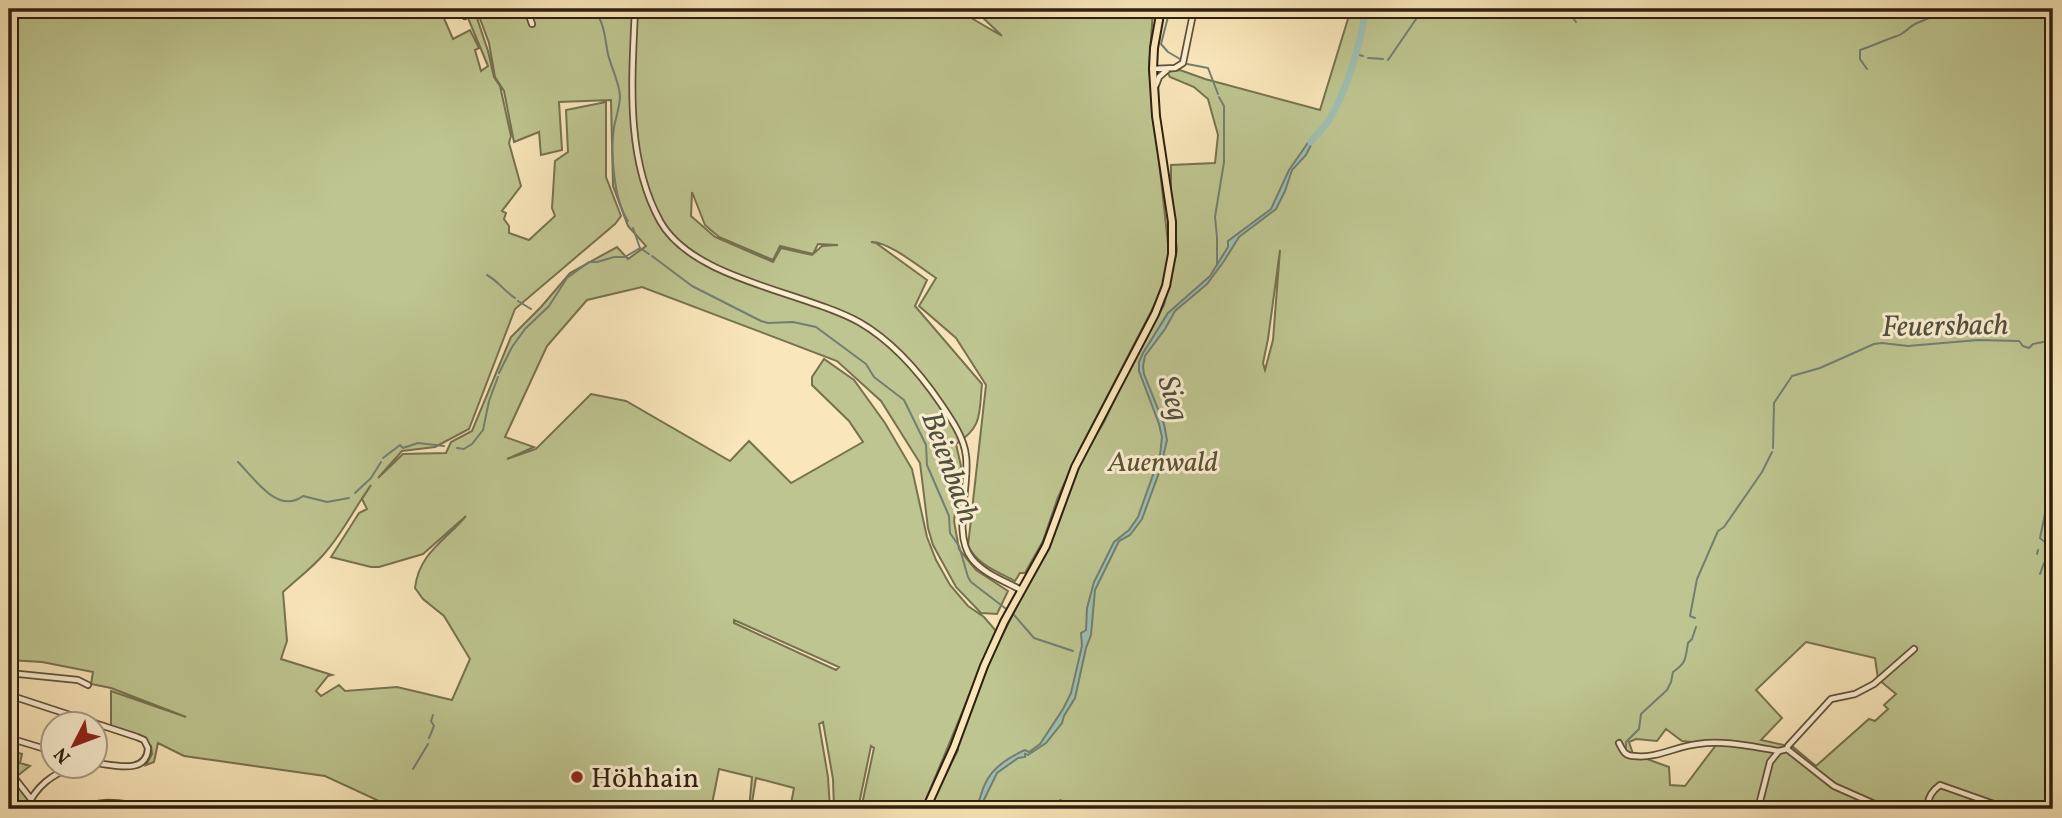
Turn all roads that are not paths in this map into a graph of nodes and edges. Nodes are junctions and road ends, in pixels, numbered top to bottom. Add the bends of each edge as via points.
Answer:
1 (461, 9) edge
2 (527, 9) edge
3 (635, 9) edge
4 (1160, 9) edge
5 (1194, 9) edge
6 (465, 16) dead end
7 (532, 24) dead end
8 (1153, 69) junction
9 (1168, 69) junction
10 (1154, 92) junction
11 (1021, 590) junction
12 (1914, 649) dead end
13 (9, 673) edge
14 (88, 685) dead end
15 (9, 695) edge
16 (55, 710) edge
17 (108, 727) edge
18 (9, 738) edge
19 (1619, 743) dead end
20 (38, 747) edge
21 (1787, 749) junction
22 (1779, 751) junction
23 (108, 764) edge
24 (9, 771) edge
25 (48, 780) edge
26 (31, 799) junction
27 (131, 805) dead end
28 (26, 809) edge
29 (80, 809) edge
30 (926, 809) edge
31 (1758, 809) edge
32 (1886, 809) edge
33 (1929, 809) edge
34 (2008, 809) edge

1 - 6 street
2 - 7 street
3 - 11 street via 636,155 646,191 666,230 710,265 844,314 898,353 941,403 965,449 963,526 968,552 984,570
4 - 8 main road
5 - 9 street via 1185,59
8 - 9 street
8 - 10 main road
9 - 10 street via 1159,77
10 - 11 main road via 1172,222 1169,277 1155,314 1075,467 1046,546
11 - 30 main road via 984,666
12 - 21 street via 1874,684 1831,699
13 - 14 street
15 - 16 street
17 - 23 street via 137,737 148,748 147,757 138,765
18 - 20 street
19 - 22 street via 1623,752 1647,757 1709,743
21 - 22 street
21 - 32 street via 1834,786
22 - 31 street via 1770,762
24 - 26 street
25 - 26 street
26 - 28 street
27 - 29 street via 94,803
33 - 34 street via 1929,798 1940,786

